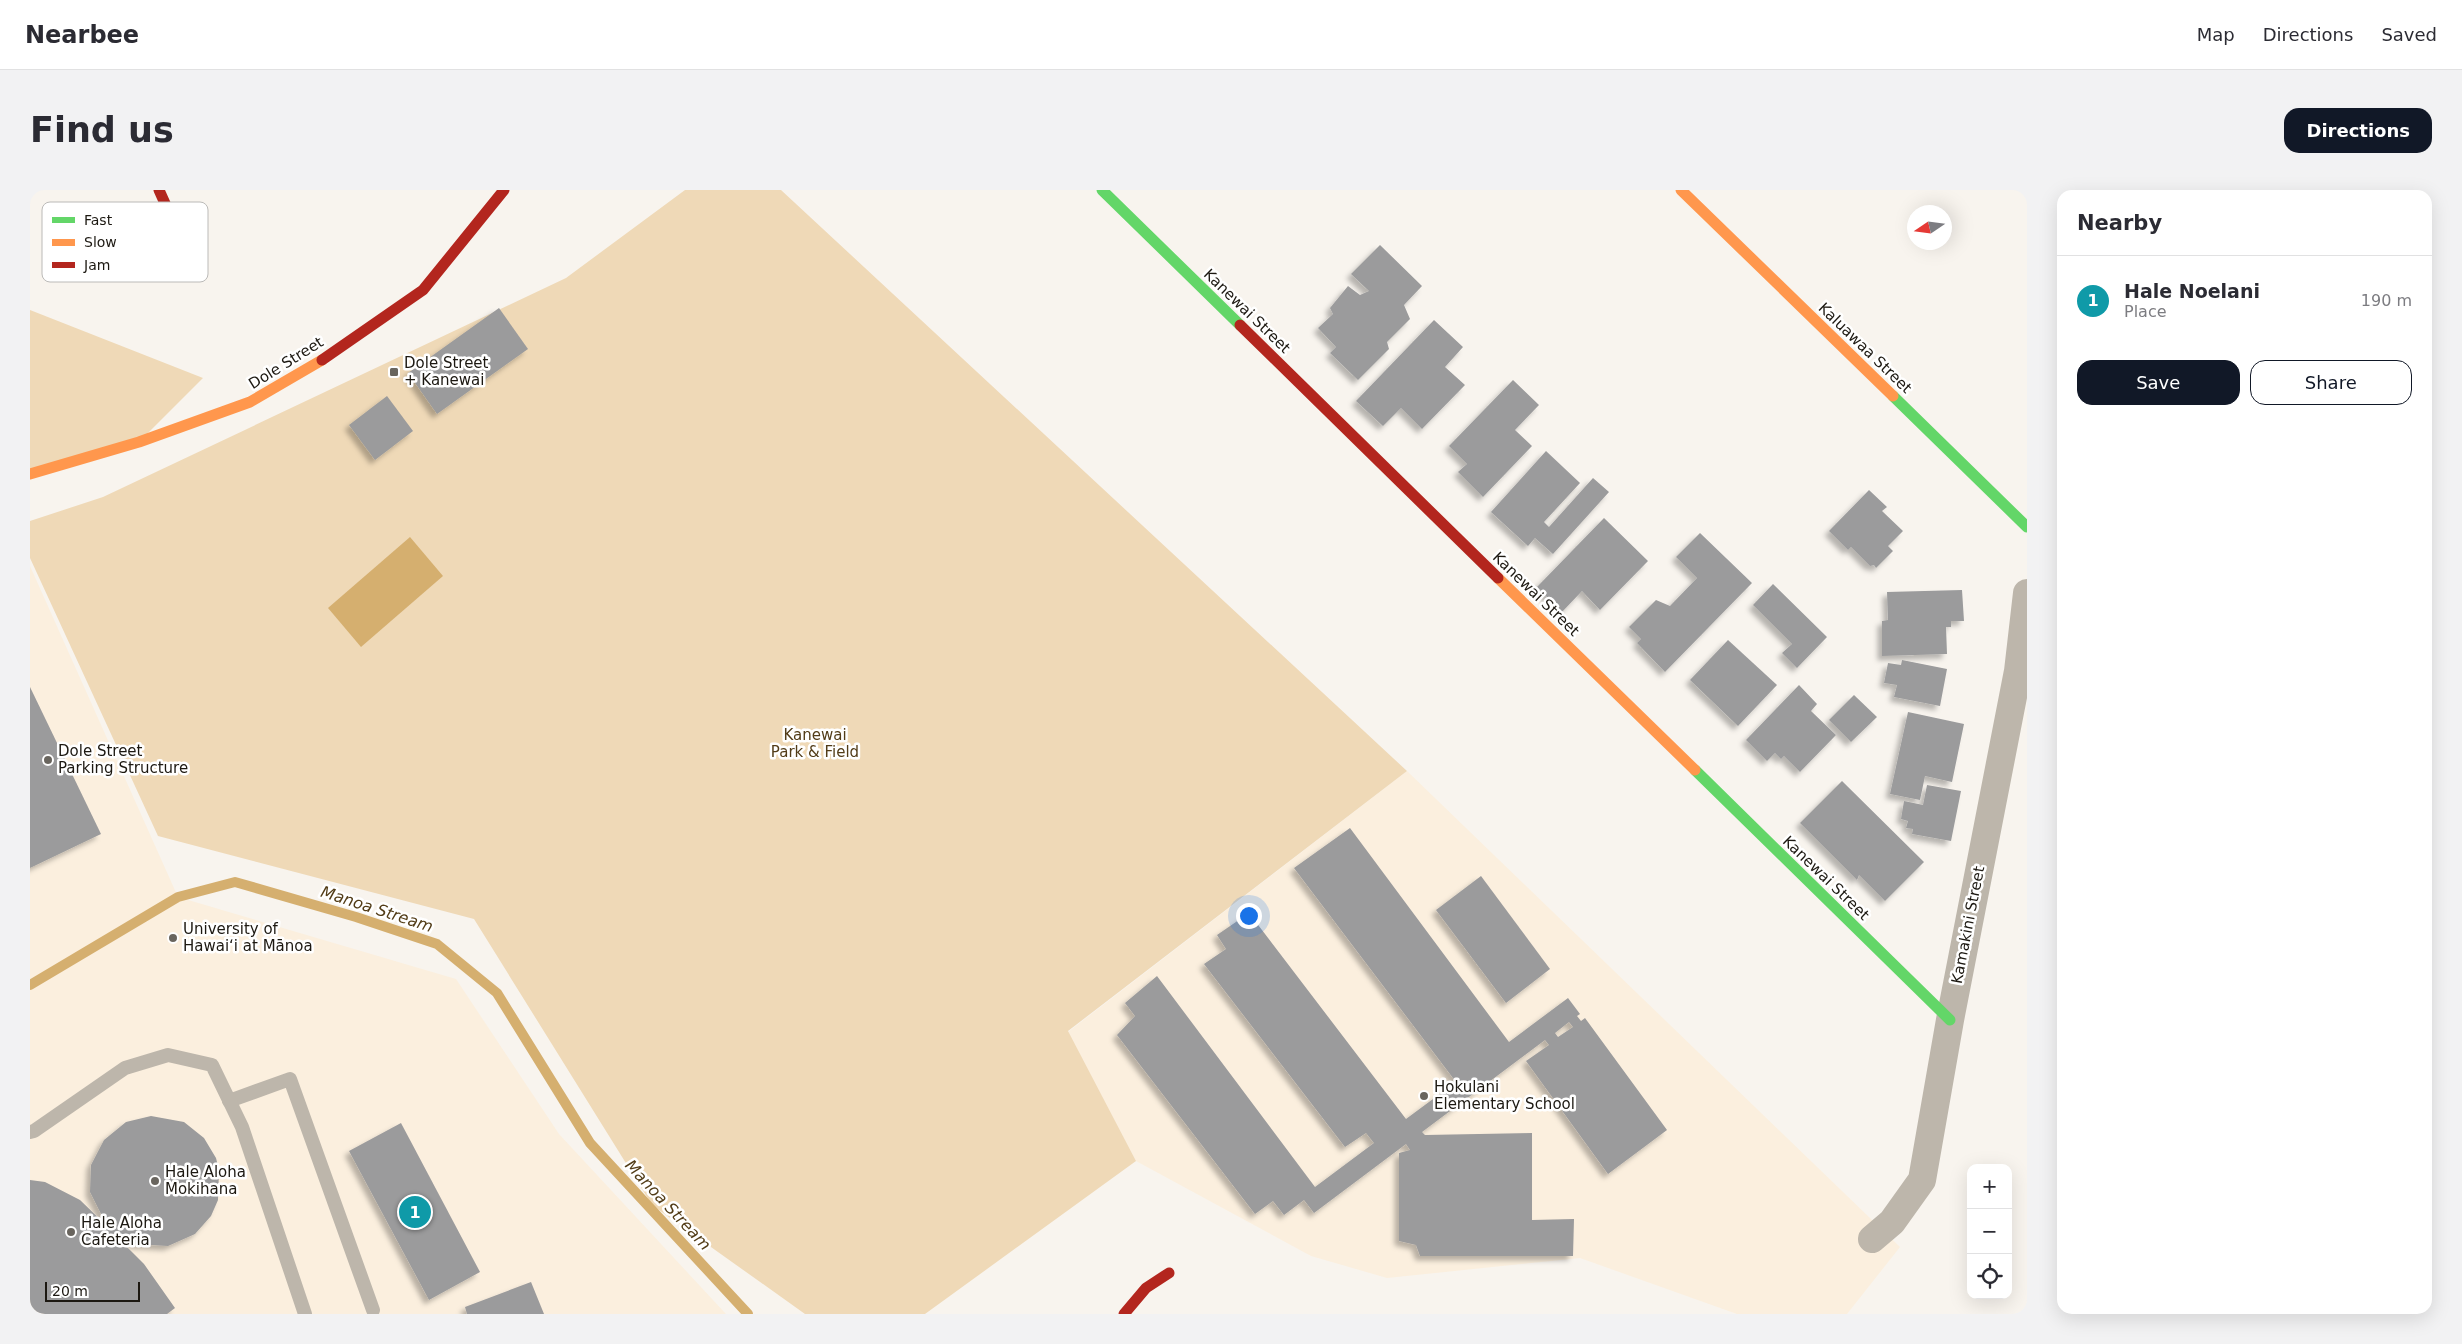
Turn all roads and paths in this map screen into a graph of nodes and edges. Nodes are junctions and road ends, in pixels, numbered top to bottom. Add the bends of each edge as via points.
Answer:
1 (159, 190) edge
2 (504, 190) edge
3 (1102, 190) edge
4 (1681, 190) edge
5 (164, 202) edge
6 (30, 474) edge
7 (2027, 527) edge
8 (2027, 593) edge
9 (1950, 1020) junction
10 (229, 1101) junction
11 (30, 1132) edge
12 (1872, 1239) dead end
13 (1169, 1273) dead end
14 (373, 1310) dead end
15 (305, 1314) edge
16 (1124, 1314) edge

1 - 5 street
2 - 6 street, Dole Street via 422,290 322,360 250,402 139,442
3 - 9 street, Kanewai Street
4 - 7 street, Kaluawaa Street
8 - 9 street, Kamakini Street via 2018,670
9 - 12 street, Kamakini Street via 1922,1180 1892,1222
10 - 11 lane via 212,1065 168,1055 125,1068
10 - 14 lane via 290,1079
10 - 15 lane via 242,1127
13 - 16 street via 1146,1288

